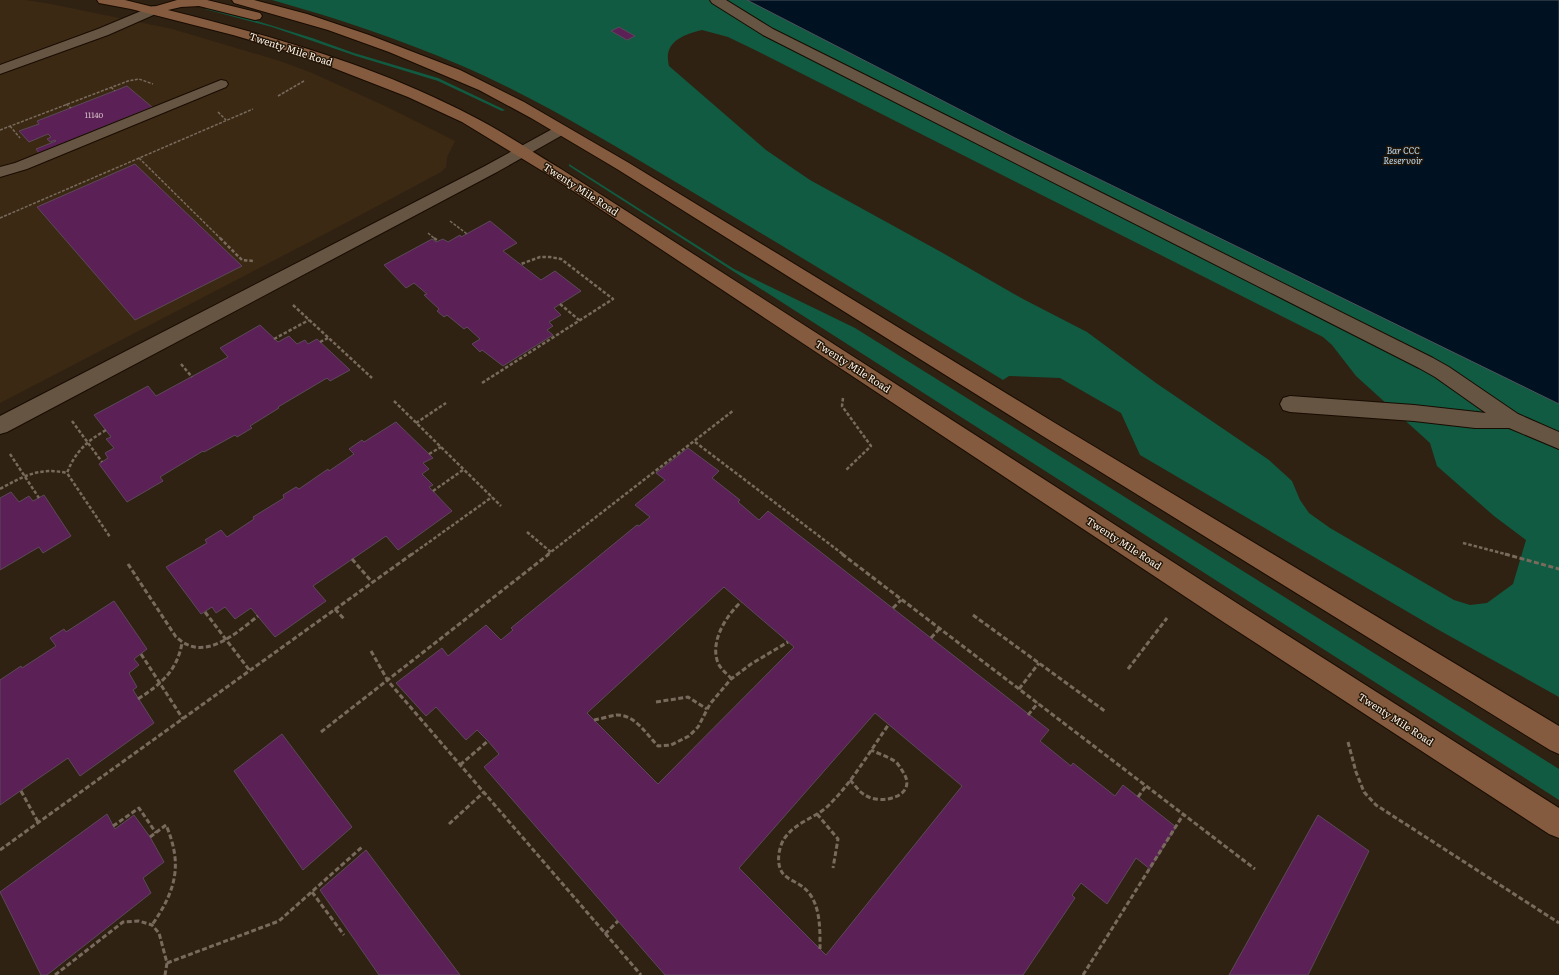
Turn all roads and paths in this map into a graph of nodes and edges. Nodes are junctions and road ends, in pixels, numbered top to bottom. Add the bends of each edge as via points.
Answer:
1 (104, 0) edge
2 (239, 0) edge
3 (717, 0) edge
4 (153, 10) junction
5 (341, 44) dead end
6 (389, 47) junction
7 (354, 48) dead end
8 (0, 70) edge
9 (304, 81) dead end
10 (154, 84) dead end
11 (221, 84) dead end
12 (111, 87) junction
13 (115, 91) dead end
14 (278, 96) dead end
15 (66, 104) junction
16 (71, 108) dead end
17 (253, 109) dead end
18 (216, 110) dead end
19 (226, 120) junction
20 (0, 130) edge
21 (561, 130) junction
22 (522, 151) junction
23 (139, 158) junction
24 (0, 173) edge
25 (0, 218) edge
26 (446, 218) dead end
27 (424, 230) dead end
28 (467, 234) dead end
29 (438, 241) dead end
30 (255, 261) dead end
31 (521, 264) dead end
32 (291, 303) dead end
33 (560, 304) dead end
34 (309, 320) junction
35 (579, 320) junction
36 (328, 338) junction
37 (274, 339) dead end
38 (320, 342) dead end
39 (179, 362) dead end
40 (192, 377) dead end
41 (372, 378) dead end
42 (482, 383) dead end
43 (843, 398) dead end
44 (394, 401) dead end
45 (446, 403) dead end
46 (1290, 404) dead end
47 (734, 410) dead end
48 (1511, 420) junction
49 (72, 421) dead end
50 (416, 423) junction
51 (0, 426) edge
52 (106, 430) dead end
53 (87, 441) junction
54 (1559, 441) edge
55 (695, 442) junction
56 (441, 447) junction
57 (10, 454) dead end
58 (429, 454) dead end
59 (102, 462) dead end
60 (464, 470) junction
61 (846, 470) dead end
62 (67, 473) junction
63 (25, 476) junction
64 (0, 489) edge
65 (433, 491) dead end
66 (492, 497) junction
67 (39, 498) dead end
68 (500, 506) dead end
69 (527, 532) dead end
70 (110, 538) dead end
71 (1462, 543) dead end
72 (552, 553) junction
73 (352, 559) dead end
74 (128, 564) dead end
75 (1559, 569) edge
76 (372, 582) junction
77 (901, 600) junction
78 (741, 602) dead end
79 (893, 608) dead end
80 (335, 609) junction
81 (205, 612) dead end
82 (973, 615) dead end
83 (258, 616) dead end
84 (344, 618) dead end
85 (1167, 618) dead end
86 (940, 628) junction
87 (931, 638) dead end
88 (225, 639) junction
89 (788, 642) dead end
90 (182, 643) junction
91 (371, 651) dead end
92 (141, 654) dead end
93 (1039, 663) junction
94 (1128, 669) dead end
95 (250, 670) junction
96 (732, 679) junction
97 (388, 681) junction
98 (160, 684) junction
99 (1019, 689) junction
100 (138, 699) dead end
101 (656, 702) dead end
102 (1038, 703) junction
103 (708, 709) junction
104 (1106, 712) dead end
105 (1028, 715) dead end
106 (183, 719) junction
107 (594, 720) dead end
108 (889, 724) dead end
109 (321, 732) dead end
110 (488, 741) dead end
111 (1559, 741) edge
112 (1348, 742) dead end
113 (871, 750) junction
114 (460, 765) junction
115 (850, 780) junction
116 (1146, 786) junction
117 (21, 790) dead end
118 (484, 792) junction
119 (1138, 797) dead end
120 (817, 814) junction
121 (1183, 815) junction
122 (38, 822) junction
123 (449, 824) dead end
124 (1559, 824) edge
125 (113, 826) dead end
126 (156, 832) junction
127 (150, 837) dead end
128 (362, 847) dead end
129 (0, 850) edge
130 (833, 868) dead end
131 (1255, 869) dead end
132 (312, 892) junction
133 (618, 922) dead end
134 (1559, 923) edge
135 (152, 925) junction
136 (605, 934) junction
137 (344, 936) dead end
138 (820, 949) dead end
139 (167, 963) junction
140 (55, 975) edge
141 (165, 975) edge
142 (641, 975) edge
143 (1083, 975) edge

1 - 4 main road, Twenty Mile Road
2 - 6 main road
3 - 48 street via 768,32 1426,363
4 - 5 main road via 169,5 199,2 274,21
4 - 8 street via 96,35
4 - 22 main road, Twenty Mile Road via 264,39 360,73 467,119
6 - 7 main road
6 - 21 main road via 484,87
9 - 14 path
10 - 12 path via 134,79
11 - 24 street
12 - 13 path
12 - 15 path
15 - 16 path
15 - 20 path
17 - 19 path
18 - 19 path
19 - 23 path
21 - 22 street
21 - 111 main road
22 - 51 street
22 - 124 main road, Twenty Mile Road
23 - 25 path
23 - 30 path via 242,260
26 - 28 path
27 - 29 path
31 - 35 path via 535,258 561,259 613,299
32 - 34 path
33 - 35 path
34 - 36 path
34 - 37 path
35 - 42 path
36 - 38 path
36 - 41 path
39 - 40 path
43 - 61 path via 842,406 871,446
44 - 50 path
45 - 50 path
46 - 48 street via 1492,422
47 - 55 path
48 - 54 street
49 - 53 path
50 - 56 path
52 - 53 path
53 - 59 path
53 - 62 path via 74,456
55 - 72 path
55 - 77 path
56 - 58 path
56 - 60 path
57 - 63 path
60 - 65 path
60 - 66 path
62 - 63 path via 43,471
62 - 70 path
63 - 64 path
63 - 67 path
66 - 68 path
66 - 76 path
69 - 72 path
71 - 75 path
72 - 97 path
73 - 76 path
74 - 90 path
76 - 80 path
77 - 79 path
77 - 86 path
78 - 96 path via 731,611 716,644 718,664
80 - 84 path
80 - 95 path
81 - 88 path
82 - 93 path
83 - 88 path
85 - 94 path
86 - 87 path
86 - 99 path
88 - 90 path via 207,647 196,648
88 - 95 path
89 - 96 path via 761,657
90 - 98 path via 178,662
91 - 97 path
92 - 98 path
93 - 99 path
93 - 104 path
95 - 106 path
96 - 103 path
97 - 109 path
97 - 114 path
98 - 100 path
98 - 106 path
99 - 102 path
101 - 103 path via 688,697
102 - 105 path
102 - 116 path
103 - 107 path via 703,722 692,733 672,745 664,746 658,746 635,721 626,716 616,715
106 - 122 path
108 - 113 path
110 - 114 path
112 - 134 path via 1364,792 1376,805
113 - 115 path
113 - 115 path via 897,763 907,778 906,788 900,794 874,799 864,795
114 - 118 path
115 - 120 path via 828,806
116 - 119 path
116 - 121 path
117 - 122 path
118 - 123 path
118 - 136 path
120 - 130 path via 838,838
120 - 138 path via 804,820 783,840 779,867 783,876 802,887 812,898 818,913
121 - 131 path
121 - 143 path
122 - 129 path
125 - 126 path via 138,808
126 - 127 path
126 - 135 path via 166,825 172,837 178,863 176,880
128 - 132 path
132 - 137 path
132 - 139 path via 279,921
133 - 136 path
135 - 139 path via 159,933
135 - 140 path via 139,921 123,922
136 - 142 path
139 - 141 path

